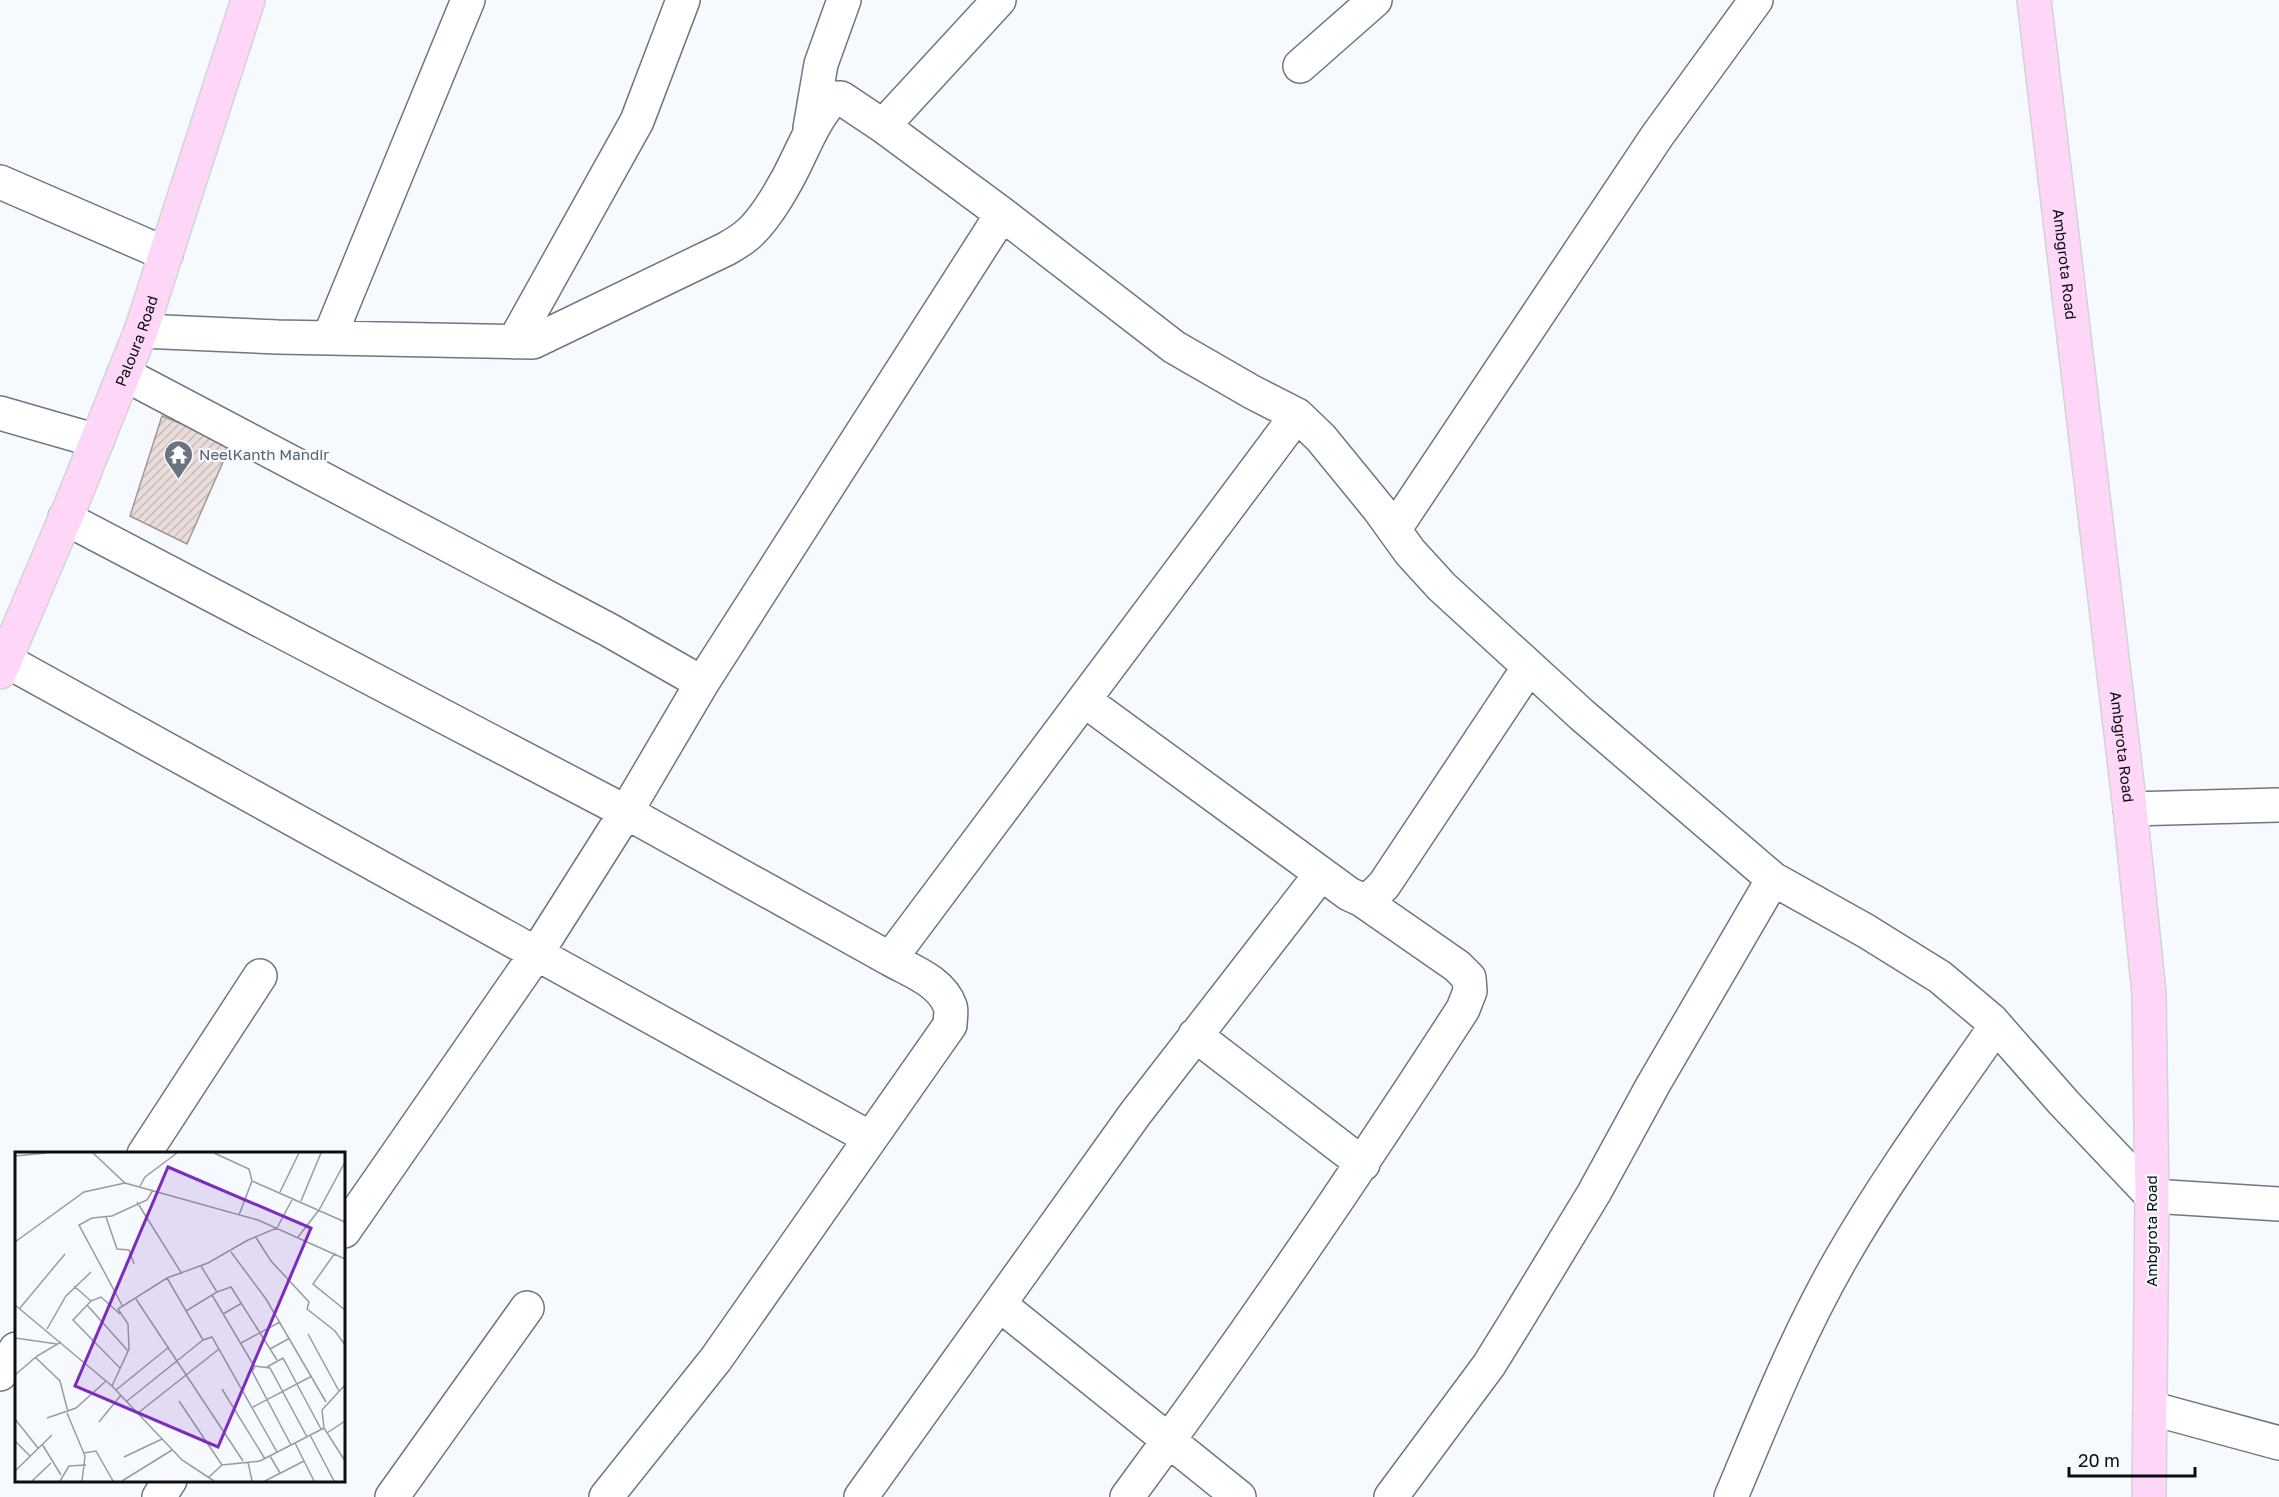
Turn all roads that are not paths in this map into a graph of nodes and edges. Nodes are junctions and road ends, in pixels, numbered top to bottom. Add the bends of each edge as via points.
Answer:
1 (248, 0) edge
2 (468, 0) edge
3 (683, 0) edge
4 (844, 0) edge
5 (999, 0) edge
6 (1375, 0) edge
7 (1756, 0) edge
8 (2034, 0) edge
9 (1300, 66) dead end
10 (883, 126) junction
11 (809, 131) junction
12 (0, 182) edge
13 (1002, 214) junction
14 (166, 254) junction
15 (141, 330) junction
16 (329, 338) junction
17 (514, 342) junction
18 (124, 374) junction
19 (0, 413) edge
20 (1297, 415) junction
21 (97, 441) junction
22 (65, 518) junction
23 (1394, 530) junction
24 (3, 666) edge
25 (1529, 668) junction
26 (702, 683) junction
27 (1084, 700) junction
28 (2279, 805) edge
29 (2130, 809) junction
30 (626, 812) junction
31 (1321, 874) junction
32 (1773, 879) junction
33 (1362, 900) junction
34 (536, 954) junction
35 (890, 959) junction
36 (260, 976) dead end
37 (1996, 1026) junction
38 (1195, 1035) junction
39 (870, 1138) junction
40 (145, 1152) edge
41 (1363, 1164) junction
42 (2152, 1196) junction
43 (2279, 1204) edge
44 (345, 1230) edge
45 (999, 1304) junction
46 (527, 1308) dead end
47 (15, 1351) edge
48 (0, 1374) edge
49 (2150, 1408) junction
50 (1169, 1440) junction
51 (2279, 1443) edge
52 (169, 1482) edge
53 (159, 1497) edge
54 (392, 1497) edge
55 (606, 1497) edge
56 (861, 1497) edge
57 (1127, 1497) edge
58 (1239, 1497) edge
59 (1391, 1497) edge
60 (1731, 1497) edge
61 (2149, 1497) edge

1 - 14 main road, Paloura Road
2 - 16 street
3 - 17 street via 637,121
4 - 11 street via 821,64
5 - 10 street
6 - 9 street
7 - 23 street via 1657,136
8 - 29 main road, Ambgrota Road
10 - 11 street via 834,98
10 - 13 street
11 - 17 street via 777,195 747,235 549,336 533,342
12 - 14 street
13 - 20 street via 1174,347
13 - 26 street
14 - 15 main road, Paloura Road
15 - 16 street
15 - 18 main road, Paloura Road
16 - 17 street
18 - 21 main road, Paloura Road
18 - 26 street
19 - 21 street
20 - 23 street via 1321,438
20 - 27 street
21 - 22 main road, Paloura Road
22 - 24 main road, Paloura Road
22 - 30 street
23 - 25 street via 1442,587
24 - 34 street
25 - 32 street
25 - 33 street via 1384,885
26 - 30 street
27 - 31 street
27 - 35 street
28 - 29 street
29 - 42 main road, Ambgrota Road via 2149,993
30 - 34 street
30 - 35 street
31 - 33 street
31 - 38 street
32 - 37 street via 1940,977
32 - 59 street via 1515,1323 1489,1365
33 - 41 street via 1457,966 1469,978 1470,991 1463,1009
34 - 39 street
34 - 44 street
35 - 39 street via 933,983 943,994 951,1008 950,1025
36 - 40 street
37 - 42 street
37 - 60 street via 1895,1171 1841,1258 1777,1389
38 - 41 street
38 - 45 street
39 - 55 street via 716,1359
41 - 50 street
42 - 43 street
42 - 49 main road, Ambgrota Road
45 - 50 street
45 - 56 street
46 - 54 street
47 - 48 street
49 - 51 street
49 - 61 main road, Ambgrota Road
50 - 57 street
50 - 58 street
52 - 53 street

